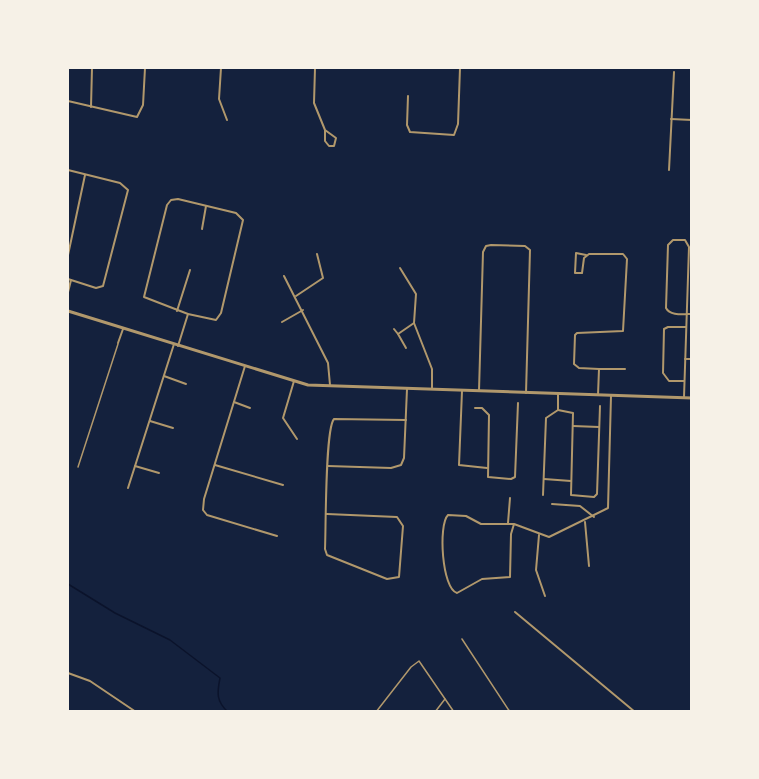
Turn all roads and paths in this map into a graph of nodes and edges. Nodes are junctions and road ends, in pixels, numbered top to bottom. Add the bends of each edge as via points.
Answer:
1 (92, 68) edge
2 (145, 68) edge
3 (221, 68) edge
4 (315, 68) edge
5 (460, 68) edge
6 (674, 72) dead end
7 (408, 96) dead end
8 (68, 101) edge
9 (92, 106) junction
10 (671, 119) junction
11 (226, 120) dead end
12 (692, 120) edge
13 (325, 130) junction
14 (68, 170) edge
15 (669, 170) dead end
16 (85, 175) junction
17 (206, 206) junction
18 (202, 229) dead end
19 (317, 254) dead end
20 (68, 255) edge
21 (586, 255) junction
22 (400, 268) dead end
23 (690, 268) edge
24 (190, 270) dead end
25 (284, 276) dead end
26 (69, 280) edge
27 (68, 292) edge
28 (296, 296) junction
29 (303, 310) junction
30 (68, 311) edge
31 (177, 311) junction
32 (188, 314) junction
33 (687, 314) junction
34 (692, 314) edge
35 (282, 322) dead end
36 (414, 323) junction
37 (686, 327) junction
38 (394, 328) dead end
39 (123, 329) junction
40 (398, 334) junction
41 (118, 343) joint
42 (176, 345) junction
43 (406, 348) dead end
44 (685, 359) junction
45 (692, 359) edge
46 (245, 366) junction
47 (599, 369) junction
48 (625, 369) dead end
49 (164, 376) junction
50 (294, 381) junction
51 (684, 381) junction
52 (186, 384) dead end
53 (330, 386) junction
54 (407, 389) junction
55 (432, 390) junction
56 (462, 391) junction
57 (479, 392) junction
58 (526, 393) junction
59 (558, 393) junction
60 (598, 395) junction
61 (611, 396) junction
62 (684, 398) junction
63 (692, 398) edge
64 (234, 402) junction
65 (518, 402) dead end
66 (600, 406) dead end
67 (250, 408) dead end
68 (475, 408) dead end
69 (558, 410) junction
70 (406, 420) junction
71 (150, 421) junction
72 (573, 426) junction
73 (600, 427) junction
74 (173, 428) dead end
75 (297, 439) dead end
76 (215, 465) junction
77 (135, 466) junction
78 (328, 466) junction
79 (78, 467) dead end
80 (488, 468) junction
81 (159, 473) dead end
82 (544, 479) junction
83 (572, 481) junction
84 (283, 485) dead end
85 (128, 488) dead end
86 (543, 495) dead end
87 (510, 498) dead end
88 (552, 504) dead end
89 (327, 514) junction
90 (594, 517) junction
91 (585, 522) junction
92 (508, 524) junction
93 (514, 524) junction
94 (539, 535) junction
95 (277, 536) dead end
96 (589, 566) dead end
97 (544, 596) dead end
98 (515, 612) dead end
99 (462, 639) dead end
100 (68, 674) edge
101 (446, 699) junction
102 (136, 711) edge
103 (376, 711) edge
104 (435, 711) edge
105 (454, 711) edge
106 (510, 711) edge
107 (635, 711) edge

1 - 9 street
2 - 9 street via 139,116
3 - 11 street via 219,99
4 - 13 street via 314,103
5 - 7 street via 455,134 410,132
6 - 10 street
8 - 9 street
10 - 12 street
10 - 15 street
13 - 13 street via 336,138 334,146 326,144
14 - 16 street
16 - 20 street
16 - 26 street via 120,183 128,190 104,286 96,288
17 - 18 street
17 - 31 street via 178,199 167,205 144,295 149,302
17 - 32 street via 239,214 244,225 219,316 209,320
19 - 28 street via 323,278
21 - 21 street via 582,273 575,273 576,253
21 - 47 street via 623,254 627,259 623,331 574,335 575,366
22 - 36 street via 416,294
23 - 33 street
23 - 33 street via 688,242 670,241 666,308 670,313
24 - 31 street
25 - 28 street
26 - 27 street
28 - 29 street
29 - 35 street
29 - 53 street via 328,363
30 - 39 street
31 - 32 street
32 - 42 street
33 - 34 street
33 - 37 street
36 - 40 street
36 - 55 street via 432,369
37 - 44 street
37 - 51 street via 664,329 663,374 669,381
38 - 40 street
39 - 41 street
39 - 42 street
40 - 43 street
41 - 79 lane
42 - 46 street
42 - 49 street
44 - 45 street
44 - 51 street
46 - 50 street
46 - 64 street
47 - 48 street
47 - 60 street
49 - 52 street
49 - 71 street
50 - 53 street
50 - 75 street via 283,418
51 - 62 street
53 - 54 street
54 - 55 street
54 - 70 street
55 - 56 street
56 - 57 street
56 - 80 street via 459,465
57 - 58 street
57 - 58 street via 483,252 491,244 525,246 530,250
58 - 59 street
59 - 60 street
59 - 69 street
60 - 61 street
61 - 62 street
61 - 90 street via 609,505
62 - 63 street
64 - 67 street
64 - 76 street
65 - 80 street via 515,478 489,478
66 - 73 street
68 - 80 street via 482,408 489,415
69 - 72 street via 572,412
69 - 82 street via 546,418
70 - 78 street via 404,458 399,466
70 - 78 street via 334,419 329,427
71 - 74 street
71 - 77 street
72 - 73 street
72 - 83 street
73 - 83 street via 597,495 572,496
76 - 84 street
76 - 95 street via 204,499 205,513
77 - 81 street
77 - 85 street
78 - 89 street
82 - 83 street
82 - 86 street
87 - 92 street
88 - 90 street via 580,506
89 - 89 street via 325,549 329,557 387,579 399,577 403,526 397,518
90 - 91 street
91 - 94 street via 549,537
91 - 96 street
92 - 93 street
92 - 93 street via 481,524 453,514 444,517 444,561 448,587 453,592 482,579 510,577
93 - 94 street
94 - 97 street via 536,570
98 - 107 street
99 - 106 lane
100 - 102 street via 90,681
101 - 103 lane via 421,662 413,664
101 - 104 lane
101 - 105 lane

